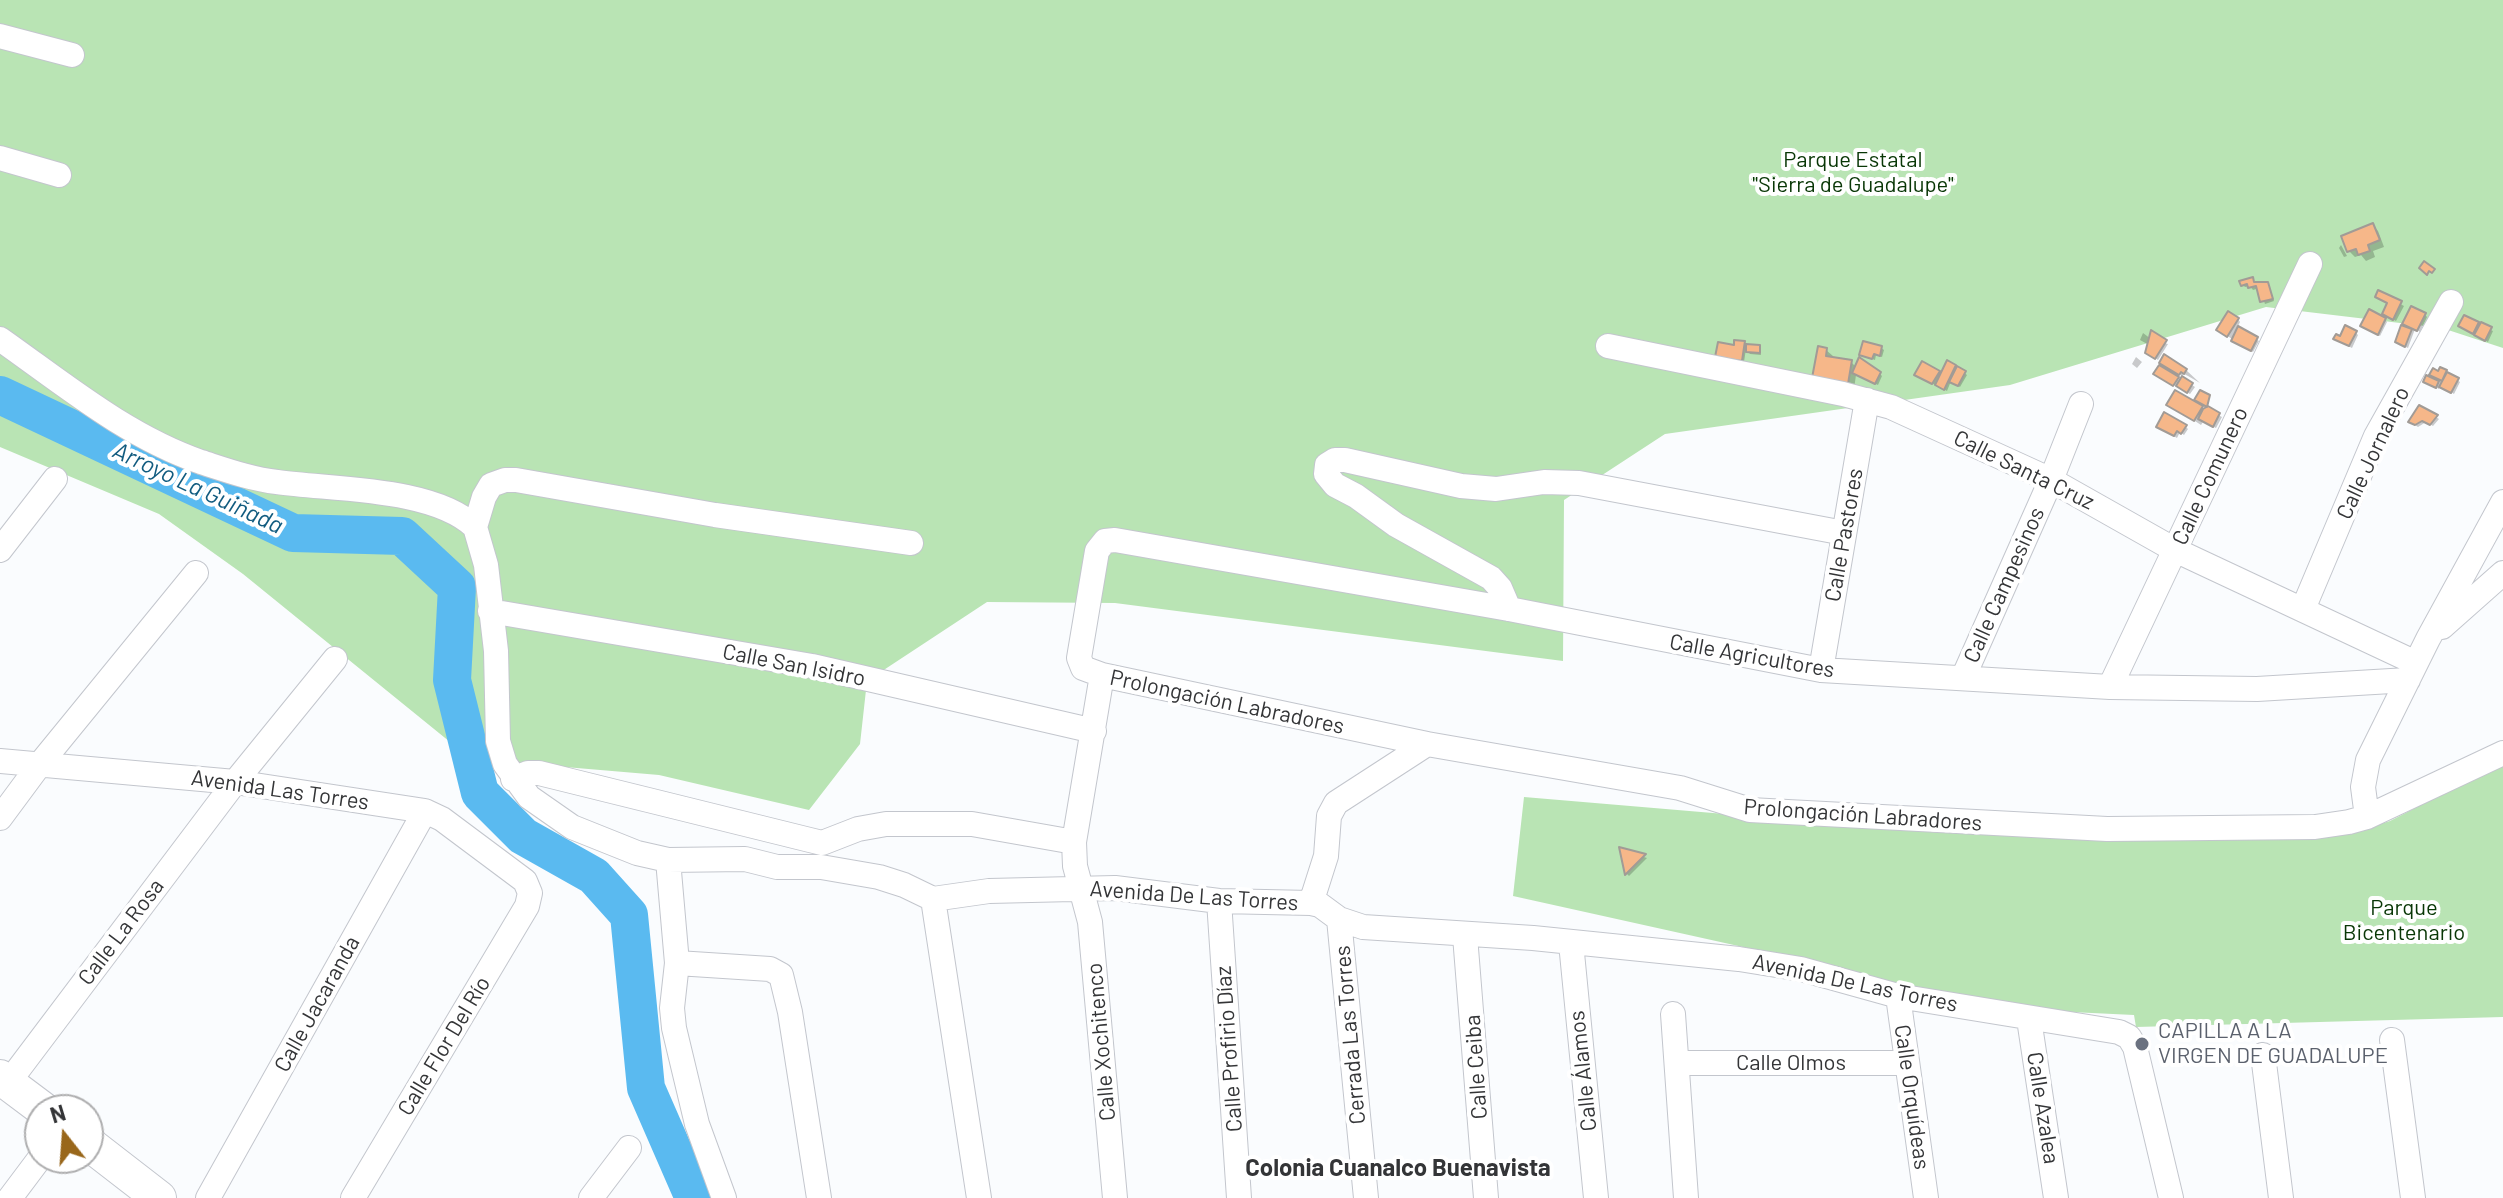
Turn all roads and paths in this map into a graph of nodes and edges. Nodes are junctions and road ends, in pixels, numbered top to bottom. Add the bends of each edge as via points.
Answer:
1 (0, 36) edge
2 (72, 55) dead end
3 (0, 158) edge
4 (59, 175) dead end
5 (2310, 264) dead end
6 (2451, 302) dead end
7 (0, 339) edge
8 (1608, 346) dead end
9 (1867, 400) junction
10 (2081, 404) dead end
11 (55, 479) dead end
12 (2051, 480) junction
13 (2503, 502) edge
14 (475, 527) junction
15 (1844, 533) junction
16 (1105, 541) joint
17 (911, 543) dead end
18 (0, 550) edge
19 (2175, 550) junction
20 (196, 573) dead end
21 (2503, 573) edge
22 (1509, 609) junction
23 (2303, 609) junction
24 (490, 611) junction
25 (2428, 639) junction
26 (335, 659) dead end
27 (1092, 670) junction
28 (1821, 670) junction
29 (2412, 671) junction
30 (1963, 678) junction
31 (2110, 687) junction
32 (1094, 731) junction
33 (1427, 744) junction
34 (2503, 753) edge
35 (0, 761) edge
36 (40, 764) junction
37 (513, 779) junction
38 (235, 782) junction
39 (425, 811) junction
40 (2367, 817) junction
41 (0, 818) edge
42 (1074, 842) junction
43 (822, 855) junction
44 (668, 860) junction
45 (1080, 888) junction
46 (530, 893) joint
47 (933, 899) junction
48 (1219, 901) junction
49 (1311, 903) junction
50 (1339, 919) junction
51 (1465, 936) junction
52 (1571, 943) junction
53 (677, 963) junction
54 (1898, 996) junction
55 (1673, 1014) dead end
56 (2029, 1019) junction
57 (2392, 1040) dead end
58 (2263, 1055) dead end
59 (1677, 1063) junction
60 (1906, 1063) junction
61 (4, 1080) edge
62 (24, 1095) edge
63 (629, 1148) dead end
64 (104, 1155) edge
65 (28, 1174) edge
66 (10, 1198) edge
67 (159, 1198) edge
68 (208, 1198) edge
69 (353, 1198) edge
70 (591, 1198) edge
71 (724, 1198) edge
72 (819, 1198) edge
73 (979, 1198) edge
74 (1115, 1198) edge
75 (1239, 1198) edge
76 (1366, 1198) edge
77 (1486, 1198) edge
78 (1596, 1198) edge
79 (1686, 1198) edge
80 (1926, 1198) edge
81 (2056, 1198) edge
82 (2171, 1198) edge
83 (2281, 1198) edge
84 (2413, 1198) edge

1 - 2 street
3 - 4 street
5 - 19 street, Calle Comunero
6 - 23 street, Calle Jornalero via 2376,436
7 - 14 street via 123,426 197,461 276,482 421,501 454,512
8 - 9 street, Calle Santa Cruz
9 - 12 street, Calle Santa Cruz
9 - 15 street, Calle Pastores
10 - 12 street, Calle Campesinos
11 - 18 street
12 - 19 street, Calle Santa Cruz
12 - 30 street, Calle Campesinos
13 - 25 street
14 - 17 street via 486,490 497,482 516,480
14 - 24 street via 486,565
15 - 22 street via 1579,483 1496,489 1345,460 1327,465 1326,474 1335,485 1491,578
15 - 28 street, Calle Pastores
16 - 22 street, Calle Agricultores
16 - 27 street, Calle Xochitenco via 1097,551 1079,658
19 - 23 street, Calle Santa Cruz
19 - 31 street, Calle Comunero
20 - 36 street
21 - 25 street
22 - 28 street, Calle Agricultores
23 - 29 street, Calle Santa Cruz
24 - 32 street, Calle San Isidro via 812,666
24 - 37 street via 498,741
25 - 29 street
26 - 38 street, Calle La Rosa
27 - 32 street, Calle Xochitenco
27 - 33 street, Prolongación Labradores
28 - 30 street, Calle Agricultores
29 - 31 street, Calle Agricultores via 2257,689
29 - 40 street via 2368,760 2363,787
30 - 31 street, Calle Agricultores
32 - 42 street, Calle Xochitenco
33 - 40 street, Prolongación Labradores via 1680,788 1750,810 2107,829 2315,827
33 - 49 street via 1336,803
34 - 40 street, Prolongación Labradores
35 - 36 street, Avenida Las Torres
36 - 38 street, Avenida Las Torres
36 - 41 street
37 - 43 street via 539,773 790,833
37 - 44 street via 572,827
38 - 39 street, Avenida Las Torres
38 - 61 street, Calle La Rosa
39 - 46 street, Avenida Las Torres via 525,881
39 - 68 street, Calle Jacaranda
42 - 43 street via 972,824 886,824 858,829
42 - 45 street, Calle Xochitenco
43 - 44 street via 777,867 745,859
43 - 47 street
44 - 53 street
45 - 47 street, Avenida De Las Torres
45 - 48 street, Avenida De Las Torres
45 - 74 street, Calle Xochitenco via 1090,922
46 - 69 street, Calle Flor Del Río
47 - 73 street
48 - 49 street, Avenida De Las Torres
48 - 75 street, Calle Profirio Díaz
49 - 50 street, Avenida De Las Torres
50 - 51 street, Avenida De Las Torres via 1363,927
50 - 76 street, Cerrada Las Torres
51 - 52 street, Avenida De Las Torres
51 - 77 street, Calle Ceiba
52 - 54 street, Avenida De Las Torres via 1801,969
52 - 78 street, Calle Álamos
53 - 71 street via 674,1028 697,1124
53 - 72 street via 732,964 781,975
54 - 56 street, Avenida De Las Torres
54 - 60 street, Calle Orquídeas
55 - 59 street
56 - 81 street, Calle Azalea
56 - 82 street, Avenida De Las Torres via 2129,1037
57 - 84 street
58 - 83 street
59 - 60 street, Calle Olmos
59 - 79 street
60 - 80 street, Calle Orquídeas
61 - 62 street
63 - 70 street
64 - 67 street
65 - 66 street

